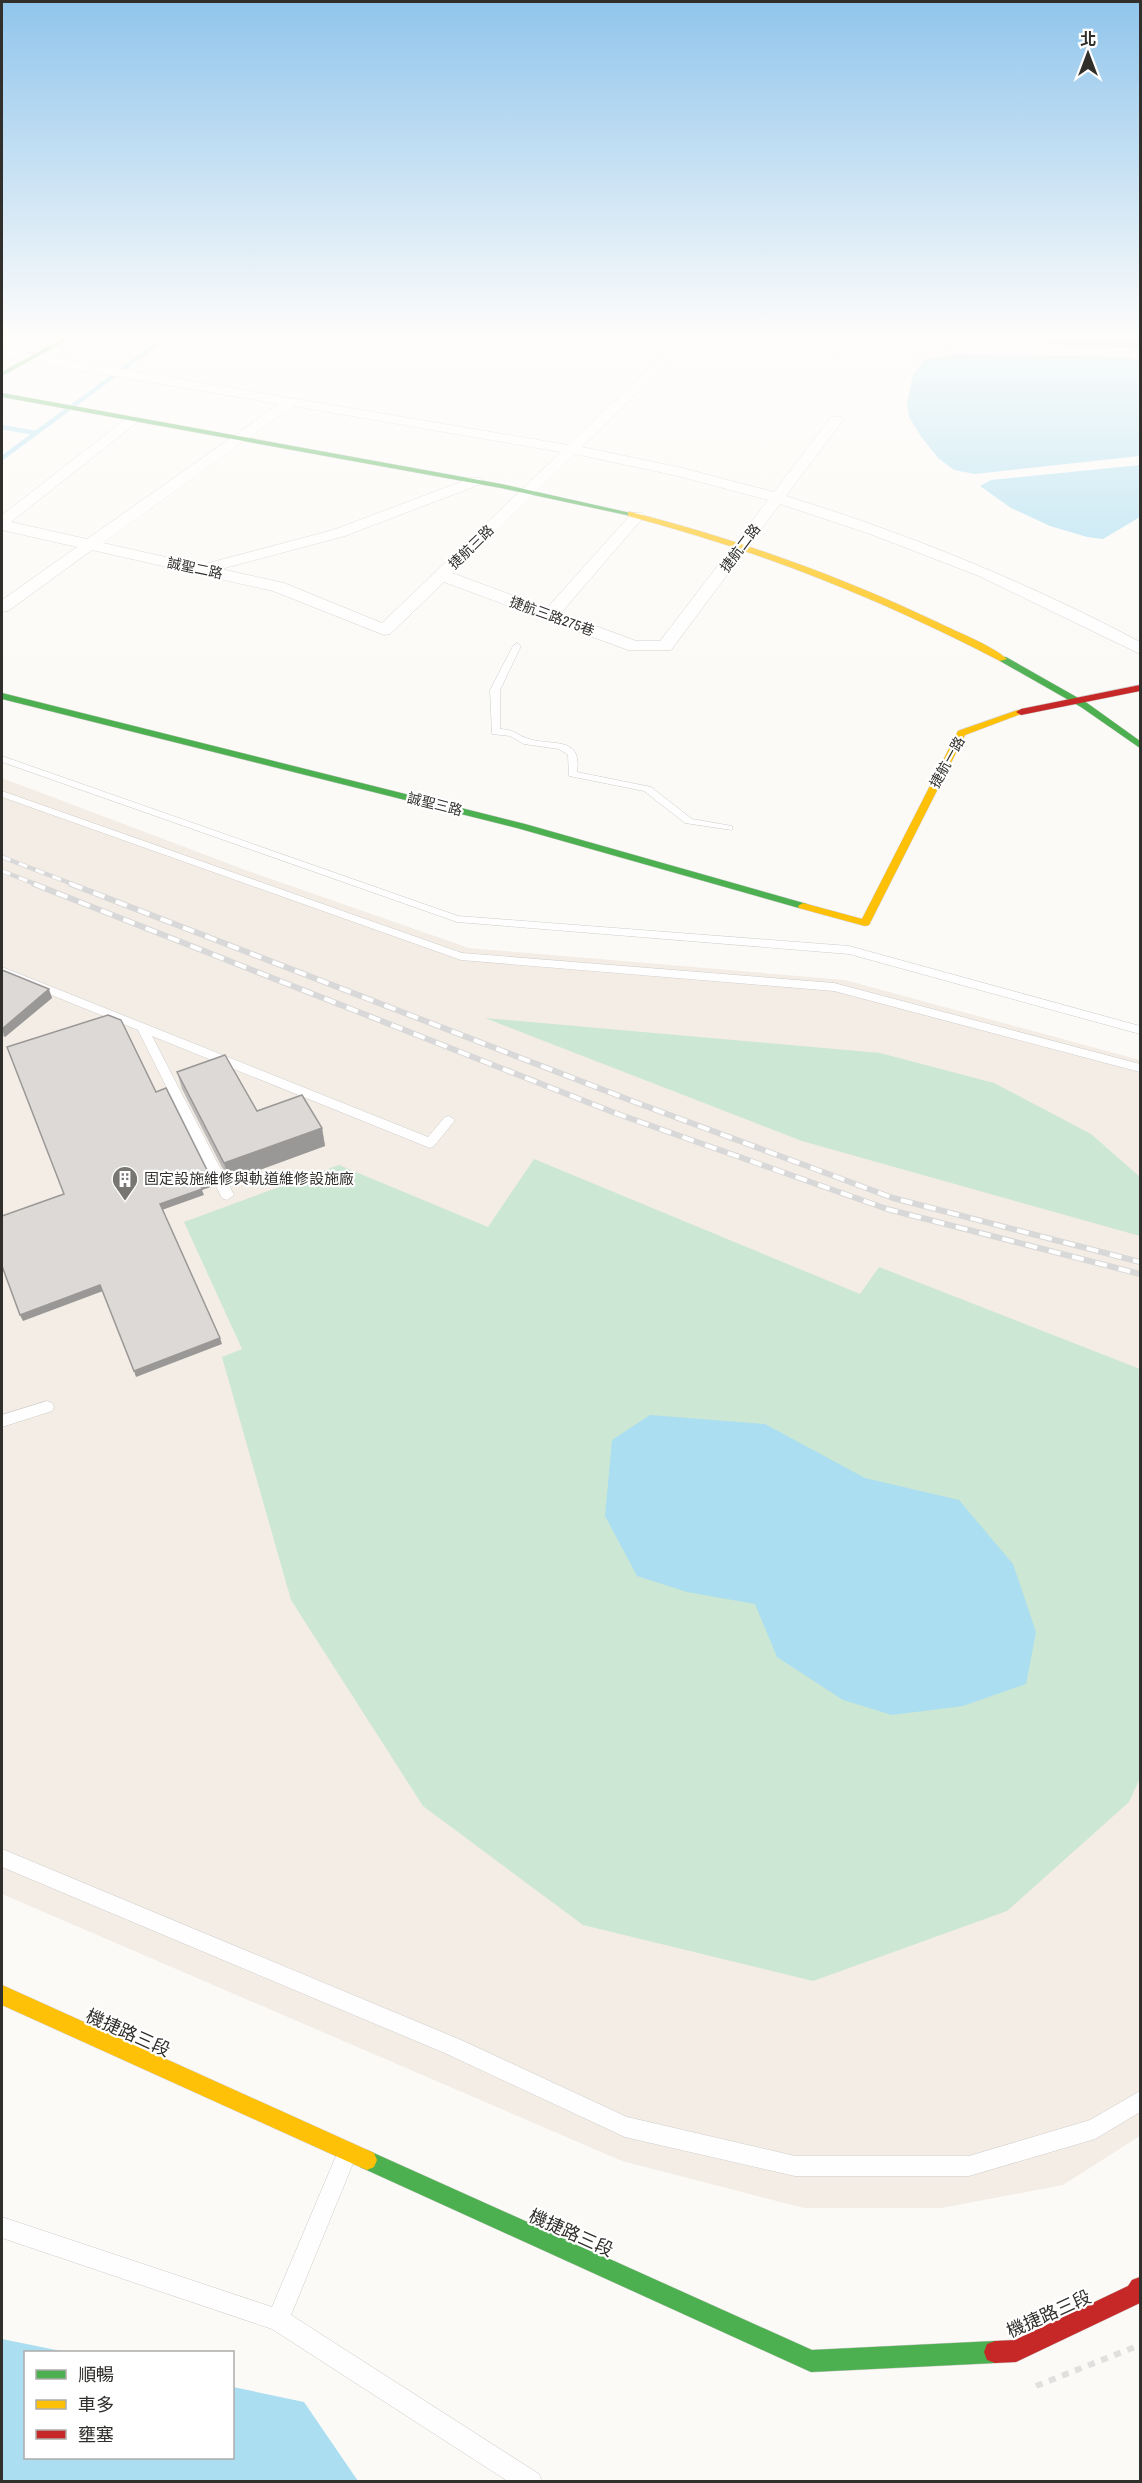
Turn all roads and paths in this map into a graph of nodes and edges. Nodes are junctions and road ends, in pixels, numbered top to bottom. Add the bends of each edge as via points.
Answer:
1 (90, 454) edge
2 (217, 454) edge
3 (327, 454) edge
4 (567, 454) edge
5 (589, 454) edge
6 (810, 454) edge
7 (476, 481) junction
8 (528, 491) junction
9 (777, 498) junction
10 (637, 516) junction
11 (2, 523) edge
12 (88, 545) junction
13 (742, 546) junction
14 (200, 569) junction
15 (441, 575) junction
16 (2, 607) edge
17 (550, 615) junction
18 (384, 630) joint
19 (517, 646) dead end
20 (665, 646) joint
21 (1140, 649) edge
22 (1140, 688) edge
23 (2, 696) edge
24 (1079, 701) junction
25 (1140, 745) edge
26 (2, 759) edge
27 (2, 794) edge
28 (728, 828) dead end
29 (865, 923) joint
30 (2, 971) edge
31 (142, 1027) junction
32 (1140, 1030) edge
33 (1140, 1068) edge
34 (449, 1120) dead end
35 (226, 1195) dead end
36 (47, 1407) dead end
37 (2, 1421) edge
38 (2, 1858) edge
39 (2, 1995) edge
40 (1140, 2101) edge
41 (347, 2152) junction
42 (2, 2228) edge
43 (1140, 2288) edge
44 (278, 2320) junction
45 (531, 2481) edge

1 - 11 street
2 - 12 street
3 - 7 street
4 - 8 street, 捷航三路
5 - 9 street
6 - 9 street, 捷航二路
7 - 8 street
7 - 14 street via 339,533
8 - 10 street
8 - 15 street, 捷航三路
9 - 13 street, 捷航二路
9 - 21 street via 954,561
10 - 13 street
10 - 17 street
11 - 12 street, 誠聖二路
12 - 14 street, 誠聖二路
12 - 16 street
13 - 20 street, 捷航二路
13 - 24 street via 939,627
14 - 18 street, 誠聖二路 via 278,587
15 - 17 street, 捷航三路275巷
15 - 18 street, 捷航三路
17 - 20 street, 捷航三路275巷 via 634,646
19 - 28 lane via 495,690 495,732 562,747 572,754 572,774 647,789 689,821
22 - 24 street, 捷航一路
23 - 29 street, 誠聖三路 via 521,826
24 - 25 street
24 - 29 street, 捷航一路 via 1009,714 961,733
26 - 32 lane via 457,919 849,950
27 - 33 lane via 461,956 834,987
30 - 31 lane
31 - 34 lane via 430,1143
31 - 35 lane
36 - 37 lane
38 - 40 lane via 454,2047 625,2127 795,2166 969,2166 1095,2129
39 - 41 street, 機捷路三段
41 - 43 street, 機捷路三段 via 810,2361 1016,2351 1136,2294
41 - 44 lane
42 - 44 lane
44 - 45 lane

